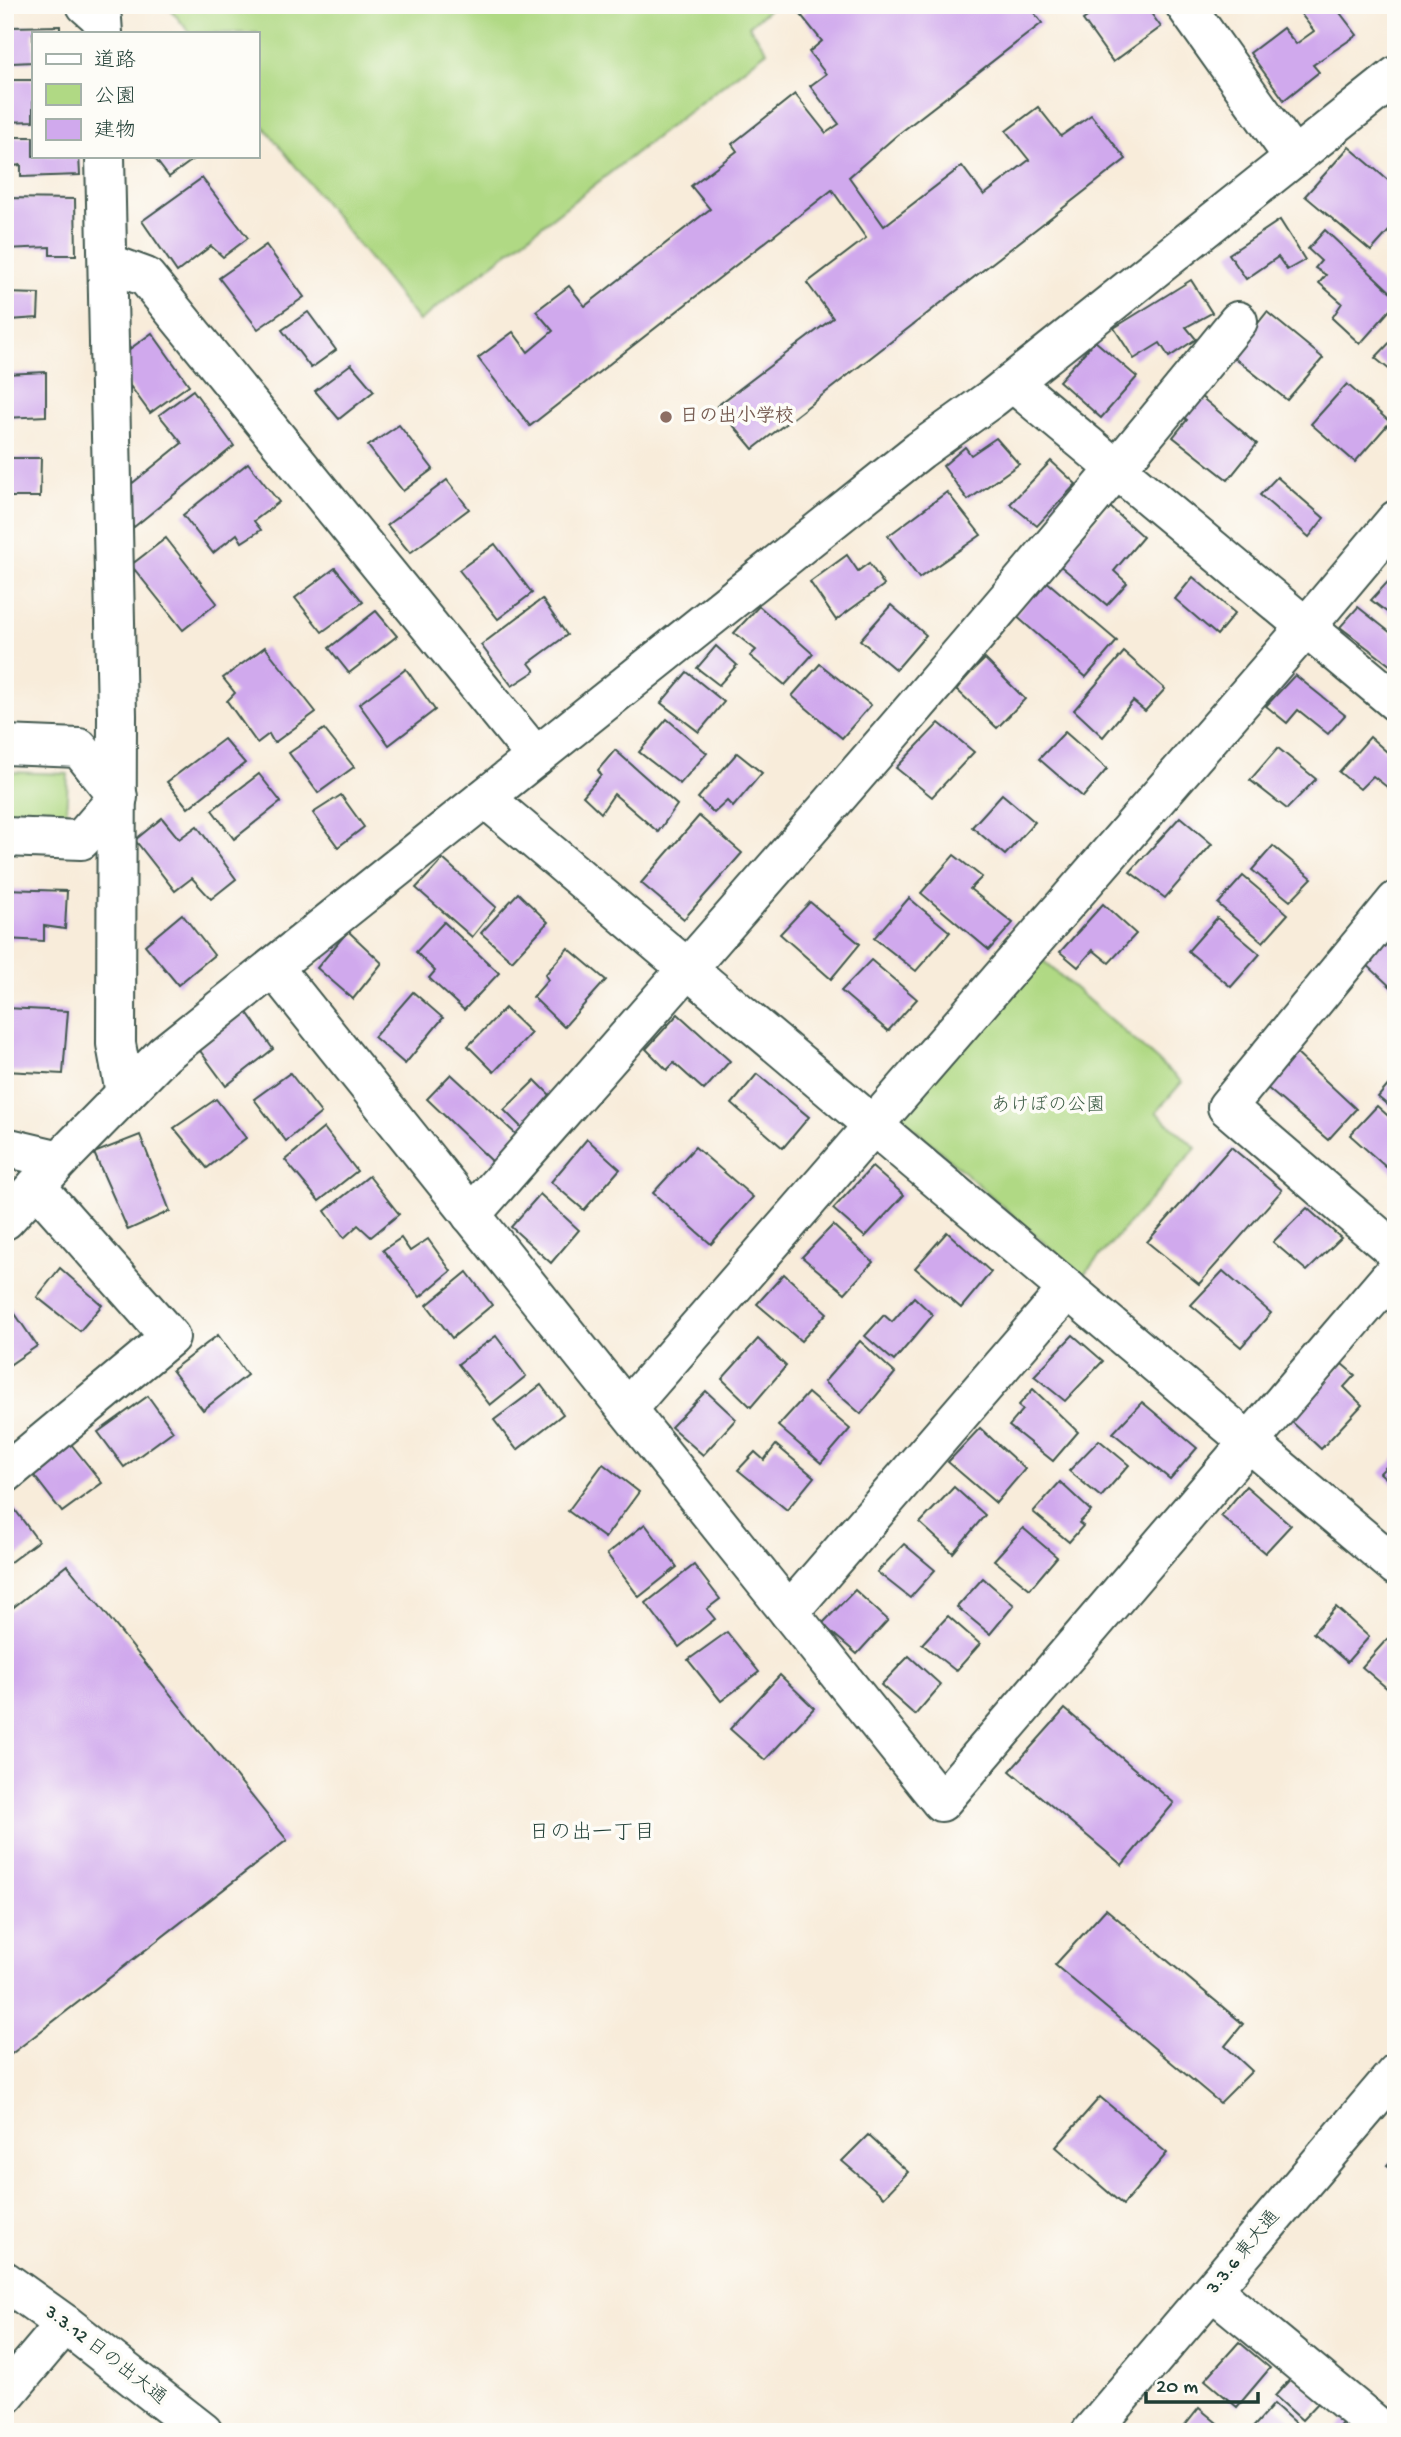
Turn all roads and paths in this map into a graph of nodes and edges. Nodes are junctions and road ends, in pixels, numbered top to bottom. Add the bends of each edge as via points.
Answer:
1 (86, 5) edge
2 (1185, 5) edge
3 (103, 32) edge
4 (1396, 76) edge
5 (105, 158) edge
6 (1294, 158) junction
7 (108, 263) junction
8 (1238, 321) dead end
9 (1012, 382) junction
10 (1117, 470) junction
11 (1396, 520) edge
12 (1306, 627) junction
13 (1396, 702) edge
14 (5, 745) edge
15 (536, 757) junction
16 (118, 797) junction
17 (485, 798) junction
18 (5, 837) edge
19 (1396, 901) edge
20 (273, 967) junction
21 (688, 969) junction
22 (125, 1093) junction
23 (873, 1125) junction
24 (5, 1147) edge
25 (48, 1173) junction
26 (471, 1216) junction
27 (5, 1220) edge
28 (1396, 1252) edge
29 (1396, 1270) edge
30 (1068, 1289) junction
31 (627, 1409) junction
32 (1249, 1441) junction
33 (5, 1474) edge
34 (1396, 1566) edge
35 (789, 1612) junction
36 (1396, 2073) edge
37 (5, 2281) edge
38 (1212, 2290) junction
39 (65, 2323) junction
40 (5, 2395) edge
41 (203, 2432) edge
42 (1091, 2432) edge
43 (1384, 2432) edge

1 - 3 street via 102,19
2 - 6 street
4 - 6 street
5 - 7 street
6 - 9 street
7 - 15 street via 146,277
7 - 16 street
8 - 10 street
9 - 10 street
9 - 15 street via 920,450
10 - 12 street
10 - 21 street
11 - 12 street
12 - 13 street
12 - 23 street
14 - 16 street via 79,748
15 - 17 street
16 - 18 street via 81,840
16 - 22 street via 117,1044
17 - 20 street
17 - 21 street
19 - 28 street via 1227,1107
20 - 22 street via 164,1054
20 - 26 street
21 - 23 street
21 - 26 street
22 - 25 street
23 - 30 street
23 - 31 street
24 - 25 street
25 - 27 street
25 - 33 street via 170,1337
26 - 31 street
29 - 32 street
30 - 32 street
30 - 35 street
31 - 35 street
32 - 34 street
32 - 35 street via 941,1802
36 - 38 street, 3.3.6 東大通
37 - 39 street, 3.3.12 日の出大通
38 - 42 street, 3.3.6 東大通
38 - 43 street
39 - 40 street
39 - 41 street, 3.3.12 日の出大通

